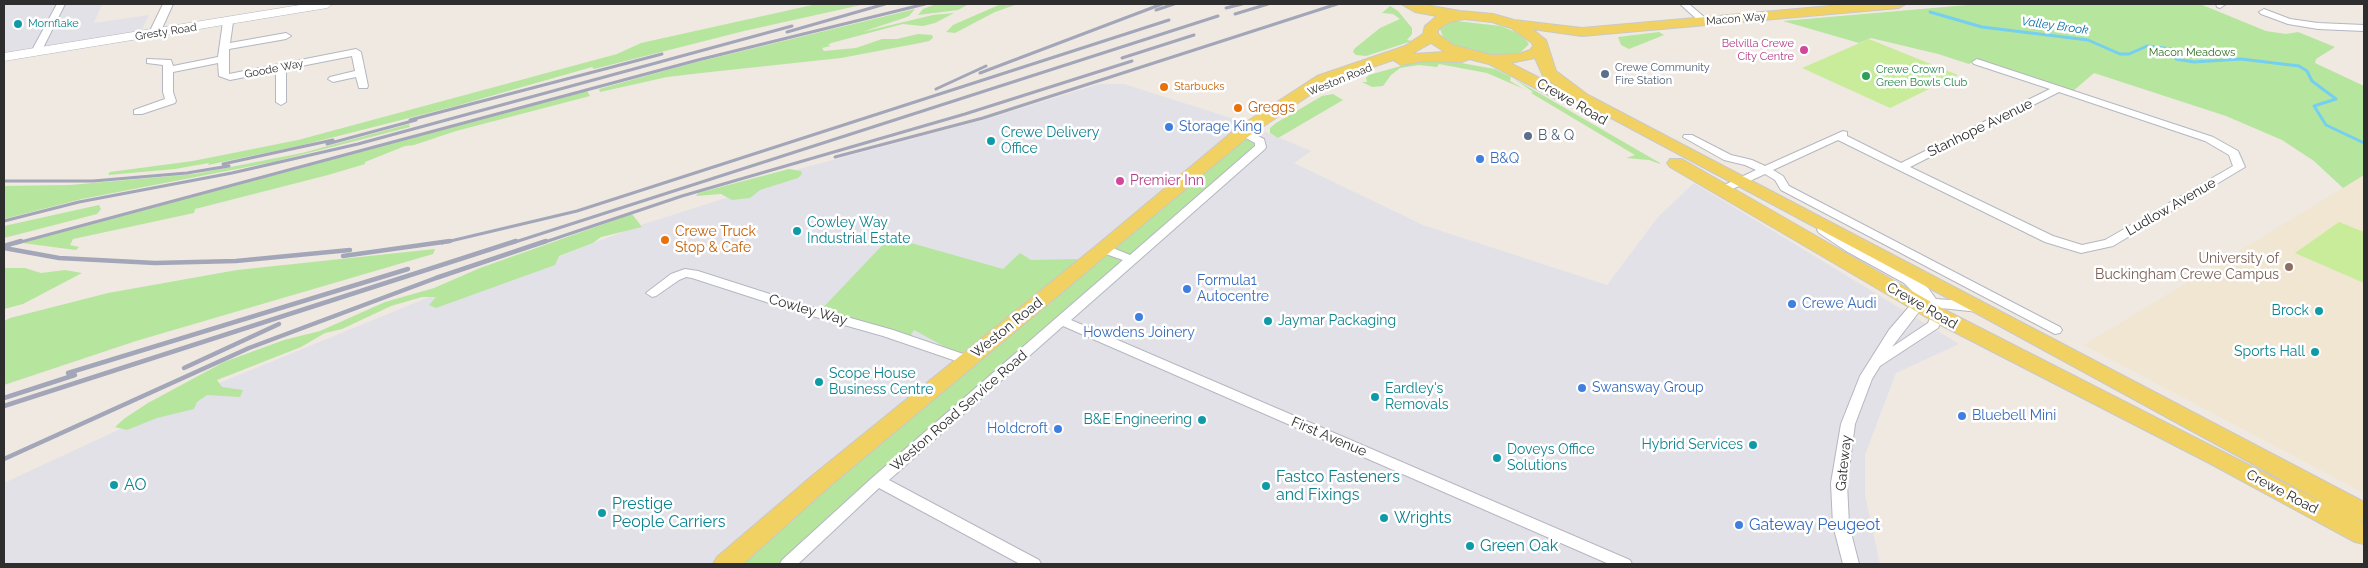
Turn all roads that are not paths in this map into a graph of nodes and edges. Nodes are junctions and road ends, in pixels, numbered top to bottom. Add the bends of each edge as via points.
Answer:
1 (61, 4) edge
2 (168, 4) edge
3 (327, 4) edge
4 (1403, 4) edge
5 (1408, 4) edge
6 (1684, 4) edge
7 (1899, 4) edge
8 (282, 8) edge
9 (2264, 12) dead end
10 (1464, 16) junction
11 (1505, 21) junction
12 (228, 22) junction
13 (1705, 22) junction
14 (2364, 28) edge
15 (1574, 32) junction
16 (155, 34) junction
17 (1431, 35) junction
18 (286, 37) dead end
19 (1540, 46) junction
20 (226, 47) junction
21 (36, 52) junction
22 (4, 57) edge
23 (223, 58) junction
24 (1483, 58) junction
25 (150, 61) dead end
26 (1977, 62) dead end
27 (281, 68) junction
28 (168, 70) junction
29 (361, 73) junction
30 (332, 79) dead end
31 (363, 86) dead end
32 (2056, 90) junction
33 (1293, 99) junction
34 (281, 102) dead end
35 (138, 112) dead end
36 (1243, 132) junction
37 (1688, 137) dead end
38 (1903, 166) junction
39 (1763, 169) junction
40 (1730, 185) junction
41 (1798, 212) junction
42 (1104, 249) junction
43 (1131, 259) junction
44 (652, 293) dead end
45 (1929, 307) junction
46 (1981, 308) junction
47 (1062, 321) junction
48 (2055, 330) dead end
49 (968, 360) junction
50 (1873, 366) junction
51 (878, 482) junction
52 (2364, 513) edge
53 (2364, 535) edge
54 (726, 564) edge
55 (788, 564) edge
56 (1033, 564) edge
57 (1624, 564) edge
58 (1851, 564) edge

1 - 21 street
2 - 16 street
3 - 8 main road, Gresty Road
4 - 17 main road, Crewe Road
5 - 10 main road, Macon Way
6 - 13 street
7 - 13 main road, Macon Way
8 - 12 main road, Gresty Road
9 - 14 street via 2288,21 2318,26
10 - 11 main road, Macon Way
10 - 17 main road, Weston Road via 1442,19 1432,25
11 - 15 main road, Macon Way
11 - 19 main road via 1527,32
12 - 16 main road, Gresty Road
12 - 20 street
13 - 15 main road, Macon Way
15 - 19 main road, Macon Way
16 - 21 main road, Gresty Road
17 - 24 main road, Crewe Road via 1448,48
17 - 33 main road, Weston Road via 1410,49 1323,79
18 - 20 street
19 - 24 main road, Weston Road via 1534,53 1521,58
19 - 40 main road, Crewe Road via 1549,73 1582,98
20 - 23 street
21 - 22 main road, Gresty Road
23 - 27 street, Goode Way via 224,76
23 - 28 street
24 - 33 main road, Weston Road via 1424,56 1394,61 1357,72
24 - 40 main road, Crewe Road via 1511,68
25 - 28 street via 168,62
26 - 32 street, Ludlow Avenue
27 - 29 street, Goode Way via 356,52
27 - 34 street
28 - 35 street via 171,101
29 - 30 street
29 - 31 street, Goode Way
32 - 38 street, Stanhope Avenue
32 - 38 street, Ludlow Avenue via 2209,139 2234,153 2239,167 2109,243 2081,248 2049,239
33 - 36 main road, Weston Road
36 - 42 main road, Weston Road
36 - 43 street, Weston Road Service Road via 1260,141 1261,147
37 - 39 street via 1728,158
38 - 39 street, Ludlow Avenue via 1841,135
39 - 40 street, Ludlow Avenue
39 - 48 street via 1779,178 1785,188
40 - 41 main road, Crewe Road
40 - 45 main road, Crewe Road
41 - 45 street via 1851,248 1909,280 1923,291
41 - 46 main road, Crewe Road
42 - 43 street
42 - 49 main road, Weston Road
43 - 47 street, Weston Road Service Road
44 - 49 street, Cowley Way via 675,277 694,274 888,332
45 - 46 street via 1950,302
45 - 50 street, Gateway via 1894,333
45 - 50 street, Gateway via 1933,325
45 - 53 main road, Crewe Road
46 - 52 main road, Crewe Road
47 - 51 street, Weston Road Service Road
47 - 57 street, First Avenue
49 - 54 main road, Weston Road via 820,481
50 - 58 street, Gateway via 1858,392 1848,424 1839,483 1841,525
51 - 55 street, Weston Road Service Road
51 - 56 street

